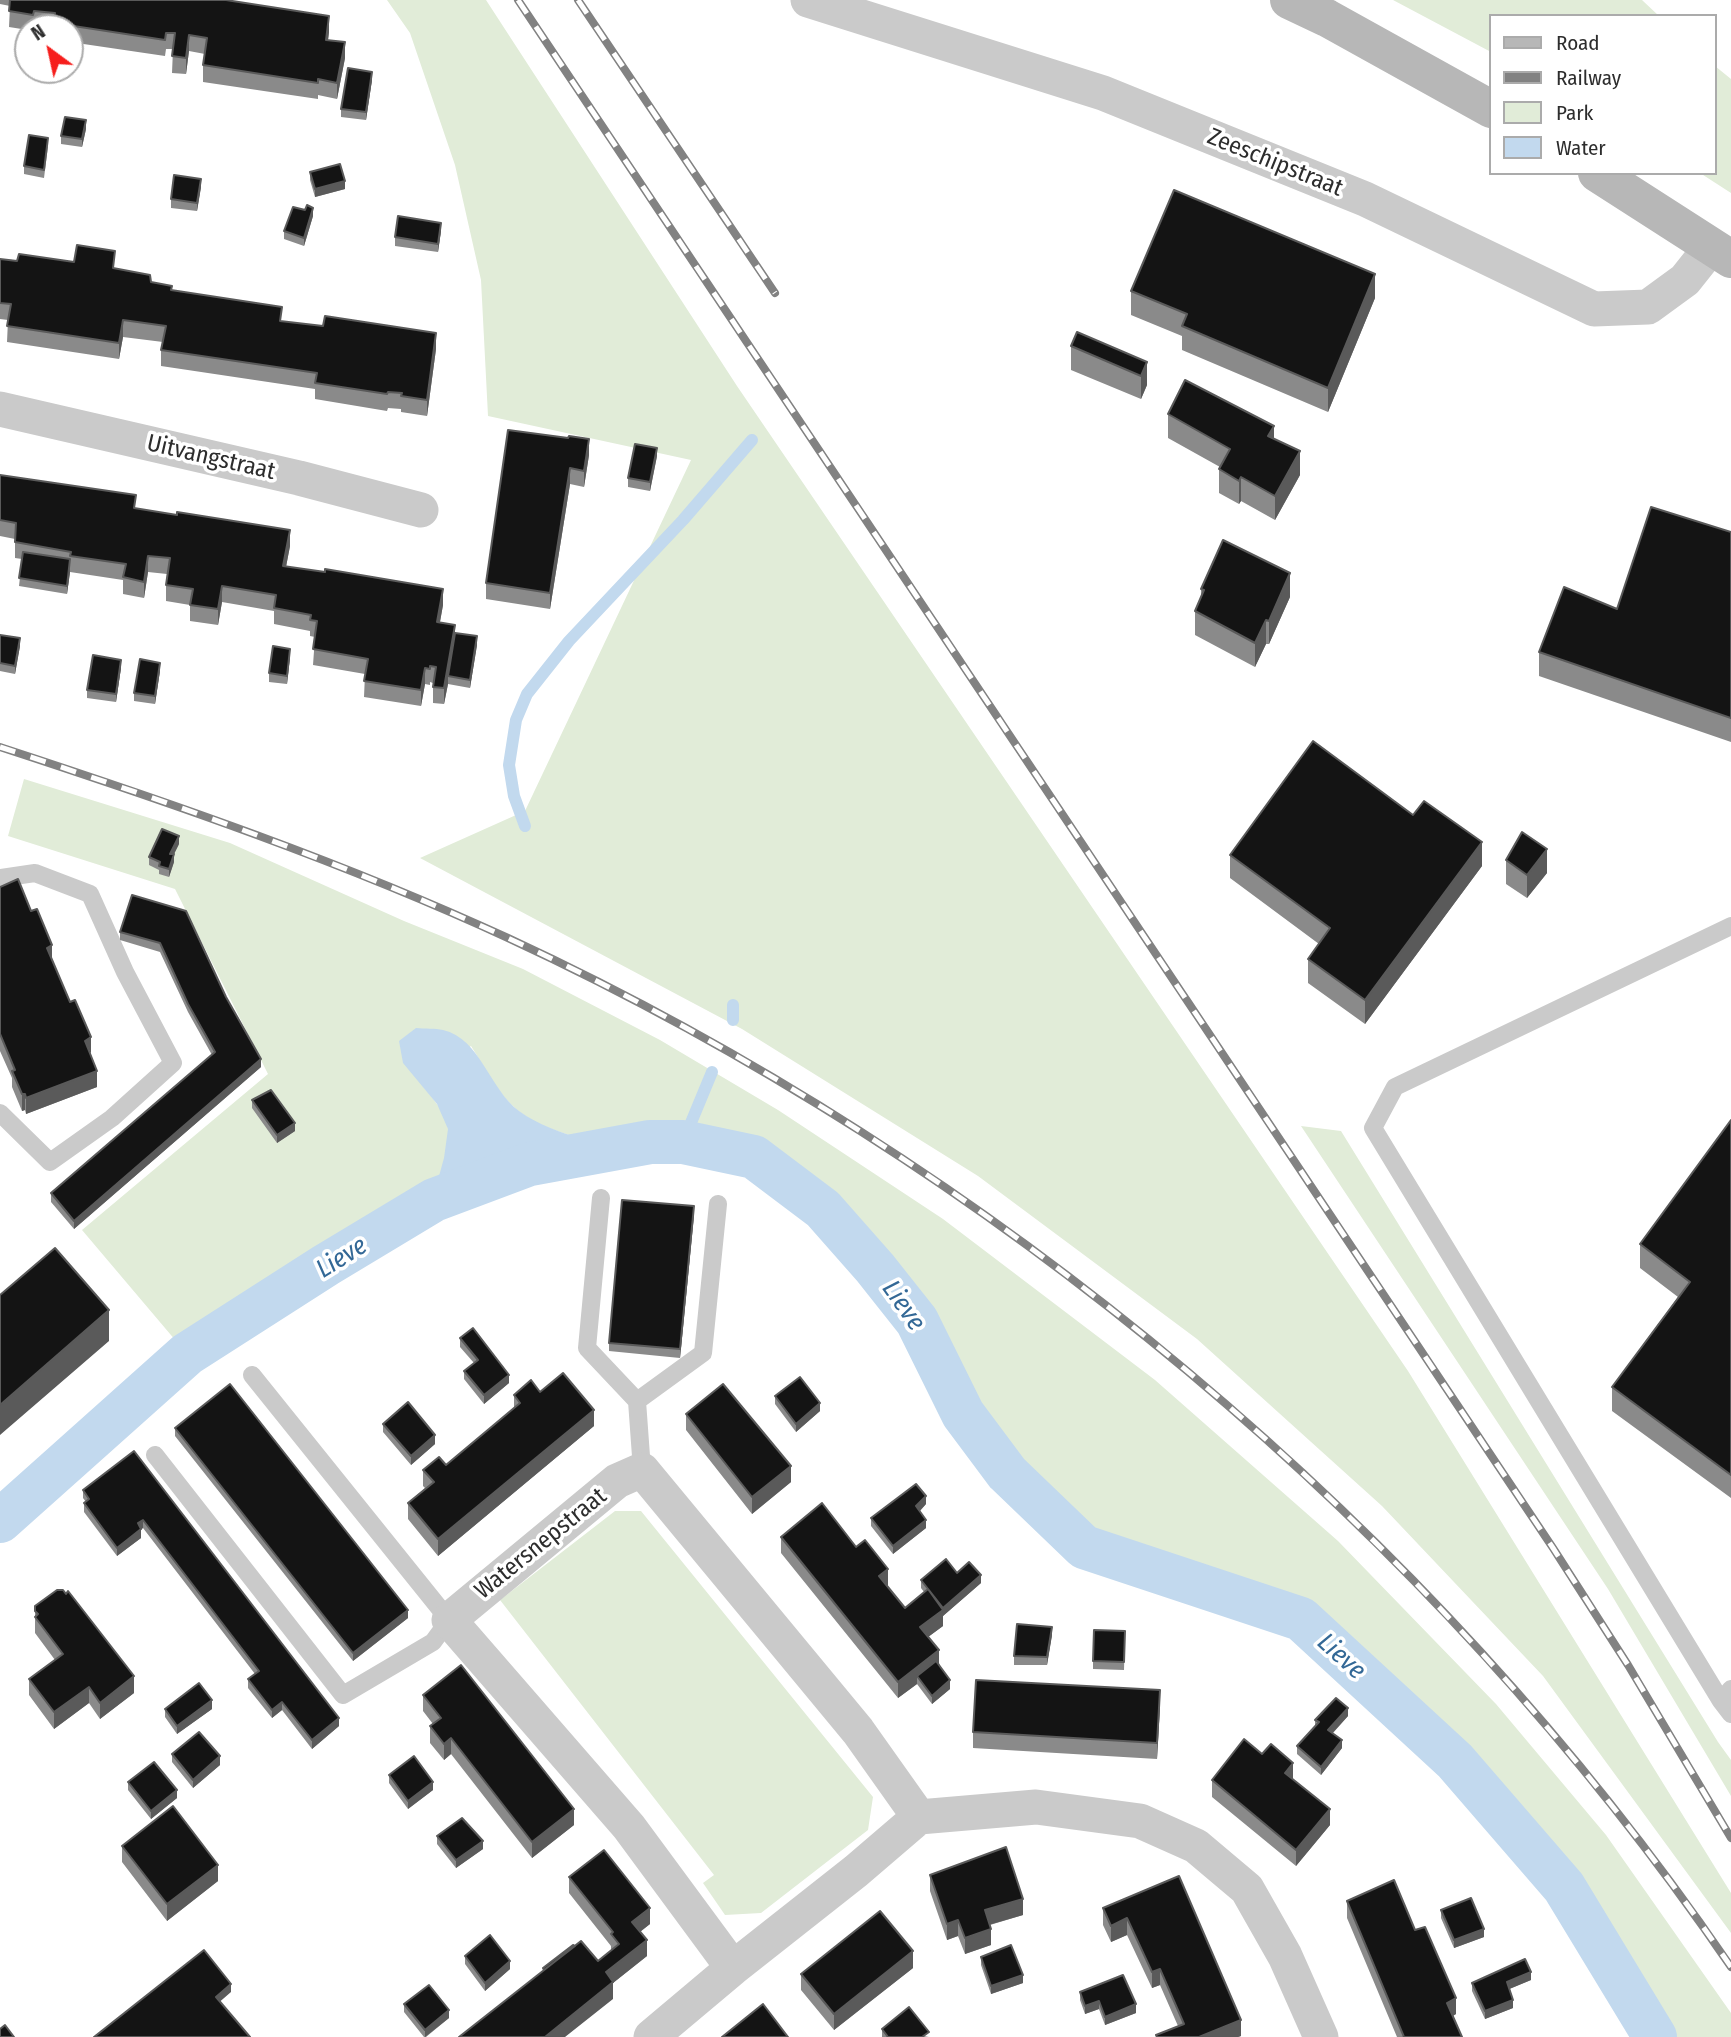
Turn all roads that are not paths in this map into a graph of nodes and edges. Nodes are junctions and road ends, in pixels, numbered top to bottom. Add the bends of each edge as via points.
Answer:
1 (808, 0) edge
2 (1289, 0) edge
3 (1490, 108) edge
4 (1600, 175) edge
5 (1722, 253) edge
6 (0, 409) edge
7 (421, 510) dead end
8 (0, 878) edge
9 (1731, 926) edge
10 (0, 1112) edge
11 (601, 1198) dead end
12 (718, 1203) dead end
13 (252, 1376) dead end
14 (637, 1401) junction
15 (155, 1455) dead end
16 (642, 1470) junction
17 (449, 1620) junction
18 (1728, 1701) edge
19 (919, 1817) junction
20 (733, 1968) junction
21 (651, 2037) edge
22 (1321, 2037) edge

1 - 5 street, Zeeschipstraat via 1103,93 1365,199 1594,309 1648,307
2 - 3 main road
4 - 5 main road, Zeeschipstraat
6 - 7 street, Uitvangstraat
8 - 10 lane via 35,873 90,894 173,1062 112,1118 50,1162
9 - 18 lane via 1395,1087 1373,1128
11 - 14 lane via 587,1348
12 - 14 lane via 703,1353
13 - 17 lane
14 - 16 lane
15 - 17 lane via 343,1695 433,1642
16 - 17 street, Watersnepstraat via 617,1482
16 - 19 street via 858,1731
17 - 20 street via 629,1827
19 - 20 street
19 - 22 street via 1036,1807 1140,1821 1196,1846 1247,1889 1285,1956
20 - 21 street

